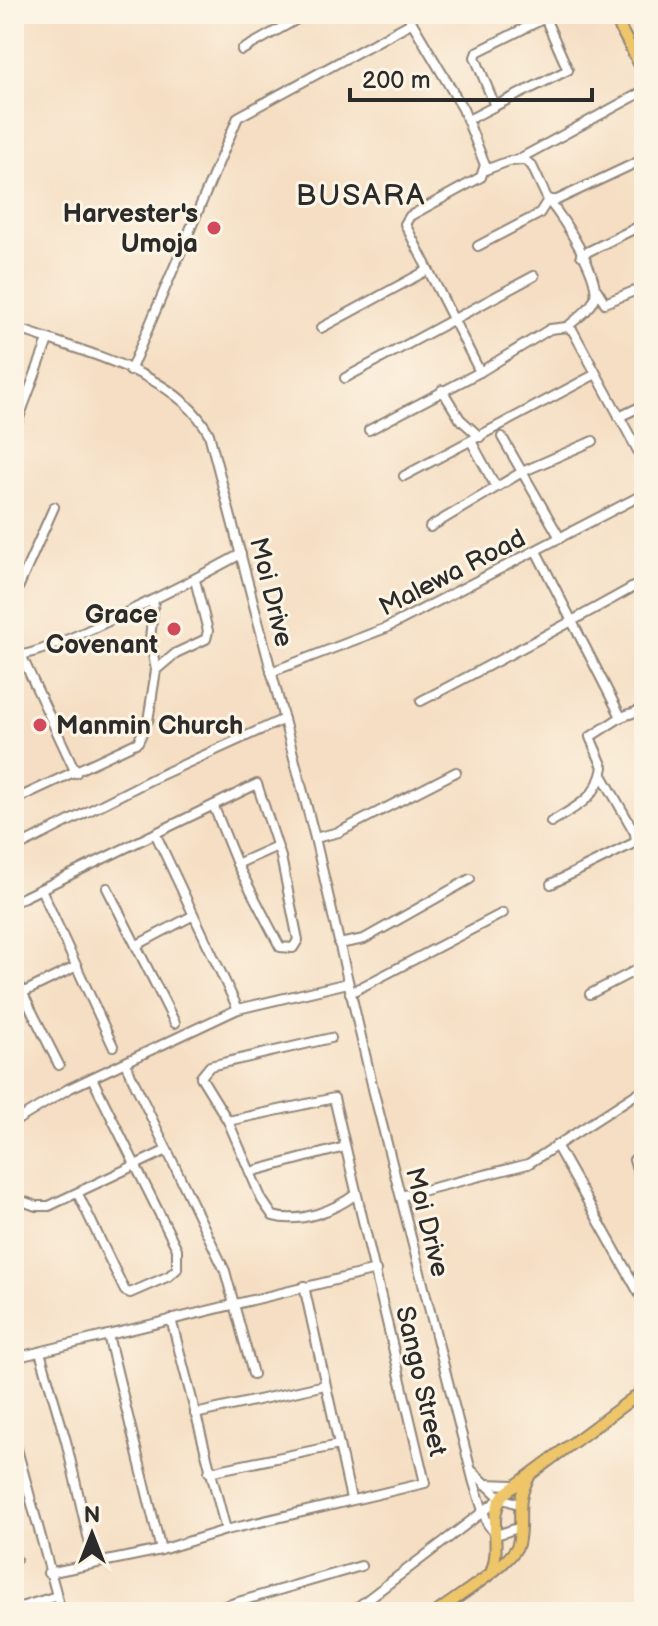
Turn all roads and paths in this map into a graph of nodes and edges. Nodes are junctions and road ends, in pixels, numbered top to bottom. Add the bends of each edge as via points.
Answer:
1 (306, 14) edge
2 (613, 14) edge
3 (544, 16) edge
4 (409, 18) edge
5 (242, 50) dead end
6 (644, 73) edge
7 (644, 91) edge
8 (495, 106) junction
9 (468, 120) junction
10 (644, 159) edge
11 (517, 160) junction
12 (485, 170) junction
13 (548, 200) junction
14 (644, 224) edge
15 (478, 246) dead end
16 (581, 255) junction
17 (426, 271) junction
18 (534, 276) dead end
19 (644, 287) edge
20 (596, 290) junction
21 (451, 321) junction
22 (14, 327) edge
23 (567, 327) junction
24 (321, 328) dead end
25 (48, 340) junction
26 (130, 371) junction
27 (480, 372) junction
28 (594, 375) junction
29 (345, 378) dead end
30 (442, 390) junction
31 (644, 405) edge
32 (619, 417) junction
33 (369, 430) dead end
34 (14, 431) edge
35 (502, 437) dead end
36 (476, 439) junction
37 (593, 441) dead end
38 (644, 462) edge
39 (522, 472) junction
40 (404, 476) dead end
41 (496, 487) junction
42 (644, 494) edge
43 (54, 507) dead end
44 (430, 527) dead end
45 (560, 538) junction
46 (536, 551) junction
47 (241, 554) junction
48 (195, 580) junction
49 (644, 581) edge
50 (14, 597) edge
51 (154, 600) junction
52 (572, 622) junction
53 (18, 656) edge
54 (156, 670) junction
55 (271, 672) junction
56 (421, 701) dead end
57 (644, 709) edge
58 (621, 717) junction
59 (284, 719) junction
60 (456, 772) dead end
61 (76, 773) junction
62 (602, 775) junction
63 (14, 800) edge
64 (214, 807) junction
65 (551, 822) dead end
66 (156, 835) junction
67 (315, 838) junction
68 (275, 847) junction
69 (14, 849) edge
70 (237, 864) junction
71 (470, 879) dead end
72 (551, 884) dead end
73 (107, 888) dead end
74 (41, 889) junction
75 (14, 902) edge
76 (503, 913) dead end
77 (192, 916) junction
78 (339, 944) junction
79 (137, 945) junction
80 (77, 966) junction
81 (644, 966) edge
82 (14, 976) edge
83 (348, 983) junction
84 (22, 993) junction
85 (350, 993) junction
86 (590, 994) dead end
87 (238, 1009) junction
88 (175, 1023) dead end
89 (331, 1038) dead end
90 (113, 1046) dead end
91 (125, 1063) junction
92 (59, 1065) dead end
93 (92, 1078) junction
94 (644, 1089) edge
95 (228, 1121) junction
96 (14, 1122) edge
97 (556, 1145) junction
98 (345, 1147) junction
99 (167, 1150) junction
100 (644, 1152) edge
101 (134, 1166) junction
102 (250, 1172) junction
103 (644, 1189) edge
104 (78, 1194) junction
105 (356, 1194) junction
106 (401, 1196) junction
107 (14, 1198) edge
108 (376, 1270) junction
109 (304, 1286) junction
110 (644, 1302) edge
111 (233, 1304) junction
112 (171, 1319) junction
113 (108, 1335) junction
114 (40, 1352) junction
115 (14, 1358) edge
116 (253, 1374) dead end
117 (325, 1385) junction
118 (644, 1390) edge
119 (195, 1414) junction
120 (14, 1438) edge
121 (339, 1445) junction
122 (471, 1469) junction
123 (209, 1472) junction
124 (529, 1475) junction
125 (485, 1484) junction
126 (26, 1485) junction
127 (513, 1485) junction
128 (15, 1487) edge
129 (501, 1498) junction
130 (351, 1499) junction
131 (518, 1504) junction
132 (484, 1509) junction
133 (518, 1528) junction
134 (226, 1530) junction
135 (496, 1535) junction
136 (161, 1550) junction
137 (94, 1562) junction
138 (361, 1566) dead end
139 (492, 1570) junction
140 (48, 1573) junction
141 (57, 1596) junction
142 (233, 1608) edge
143 (14, 1609) edge
144 (61, 1612) edge
145 (204, 1612) edge
146 (351, 1612) edge
147 (437, 1612) edge

1 - 5 street
2 - 6 main road
3 - 8 street via 477,52
3 - 8 street via 568,70
4 - 9 street
4 - 26 street via 238,117
7 - 11 street
8 - 9 street
9 - 12 street
10 - 13 street
11 - 12 street
11 - 13 street via 529,162
12 - 17 street via 405,224
13 - 15 street via 539,214
13 - 16 street
14 - 16 street
16 - 20 street via 594,275
17 - 21 street
17 - 24 street
18 - 21 street
19 - 20 street via 605,303
20 - 23 street via 590,306
21 - 27 street
21 - 29 street
22 - 25 street, Moi Drive
23 - 27 street via 550,329
23 - 28 street
25 - 26 street, Moi Drive
25 - 34 street
26 - 47 street, Moi Drive via 182,397 204,423
27 - 30 street
28 - 32 street
28 - 36 street
30 - 33 street
30 - 36 street
31 - 32 street
32 - 38 street
35 - 39 street
36 - 40 street
36 - 41 street
37 - 39 street
39 - 41 street
39 - 45 street
41 - 44 street
42 - 45 street, Malewa Road
43 - 50 street
45 - 46 street, Malewa Road
46 - 52 street
46 - 55 street, Malewa Road via 376,633
47 - 48 street
47 - 55 street, Moi Drive
48 - 51 street
48 - 54 street via 206,639
49 - 52 street
51 - 53 street
51 - 54 street via 150,639
52 - 56 street
52 - 58 street
53 - 61 street
54 - 61 street via 138,742
55 - 59 street, Moi Drive
57 - 58 street
58 - 62 street via 590,737
59 - 67 street, Moi Drive
59 - 69 street
60 - 67 street via 339,832
61 - 63 street
62 - 65 street via 589,800
62 - 72 street via 636,842
64 - 66 street
64 - 68 street via 257,784
64 - 70 street
66 - 74 street
66 - 77 street
67 - 78 street, Moi Drive
68 - 70 street
68 - 70 street via 295,917 298,940 293,948 280,947
71 - 78 street via 364,939
73 - 79 street
74 - 75 street
74 - 80 street
76 - 85 street
77 - 79 street
77 - 87 street
78 - 83 street, Moi Drive
79 - 88 street
80 - 84 street
80 - 90 street
81 - 86 street
82 - 84 street
83 - 85 street, Moi Drive
83 - 87 street
84 - 92 street
85 - 106 street, Moi Drive
87 - 91 street
89 - 95 street via 210,1066 201,1077
91 - 93 street
91 - 99 street
93 - 96 street
93 - 101 street
94 - 97 street
95 - 98 street, Sango Street via 334,1098
95 - 102 street
97 - 106 street via 528,1164
97 - 110 street
98 - 102 street
98 - 105 street, Sango Street
99 - 101 street
99 - 111 street via 225,1271
100 - 103 street via 634,1158
101 - 104 street
101 - 104 street via 177,1249 179,1267 169,1276 125,1291
102 - 105 street via 269,1212 281,1218 335,1208
104 - 107 street via 49,1206
105 - 108 street, Sango Street
106 - 122 street, Moi Drive
108 - 109 street
108 - 130 street, Sango Street via 425,1483
109 - 111 street
109 - 117 street
111 - 112 street
111 - 116 street
112 - 113 street
112 - 119 street
113 - 114 street
113 - 136 street
114 - 115 street
114 - 137 street
117 - 119 street
117 - 121 street
118 - 124 main road
119 - 123 street
120 - 126 street
121 - 123 street
121 - 130 street
122 - 125 street
122 - 132 street, Moi Drive
123 - 134 street
124 - 127 main road
124 - 131 main road
125 - 127 street
125 - 129 street
126 - 128 street
126 - 140 street
127 - 129 main road
129 - 131 street
129 - 132 street
129 - 135 main road via 494,1516
130 - 134 street, Sango Street
131 - 133 main road
132 - 135 street, Moi Drive
132 - 146 street
133 - 135 street
133 - 139 main road via 515,1552
134 - 136 street, Sango Street
135 - 139 main road
136 - 137 street, Sango Street
137 - 140 street, Sango Street
138 - 142 street
139 - 147 main road
140 - 141 street
141 - 143 street
141 - 144 street
142 - 145 street

